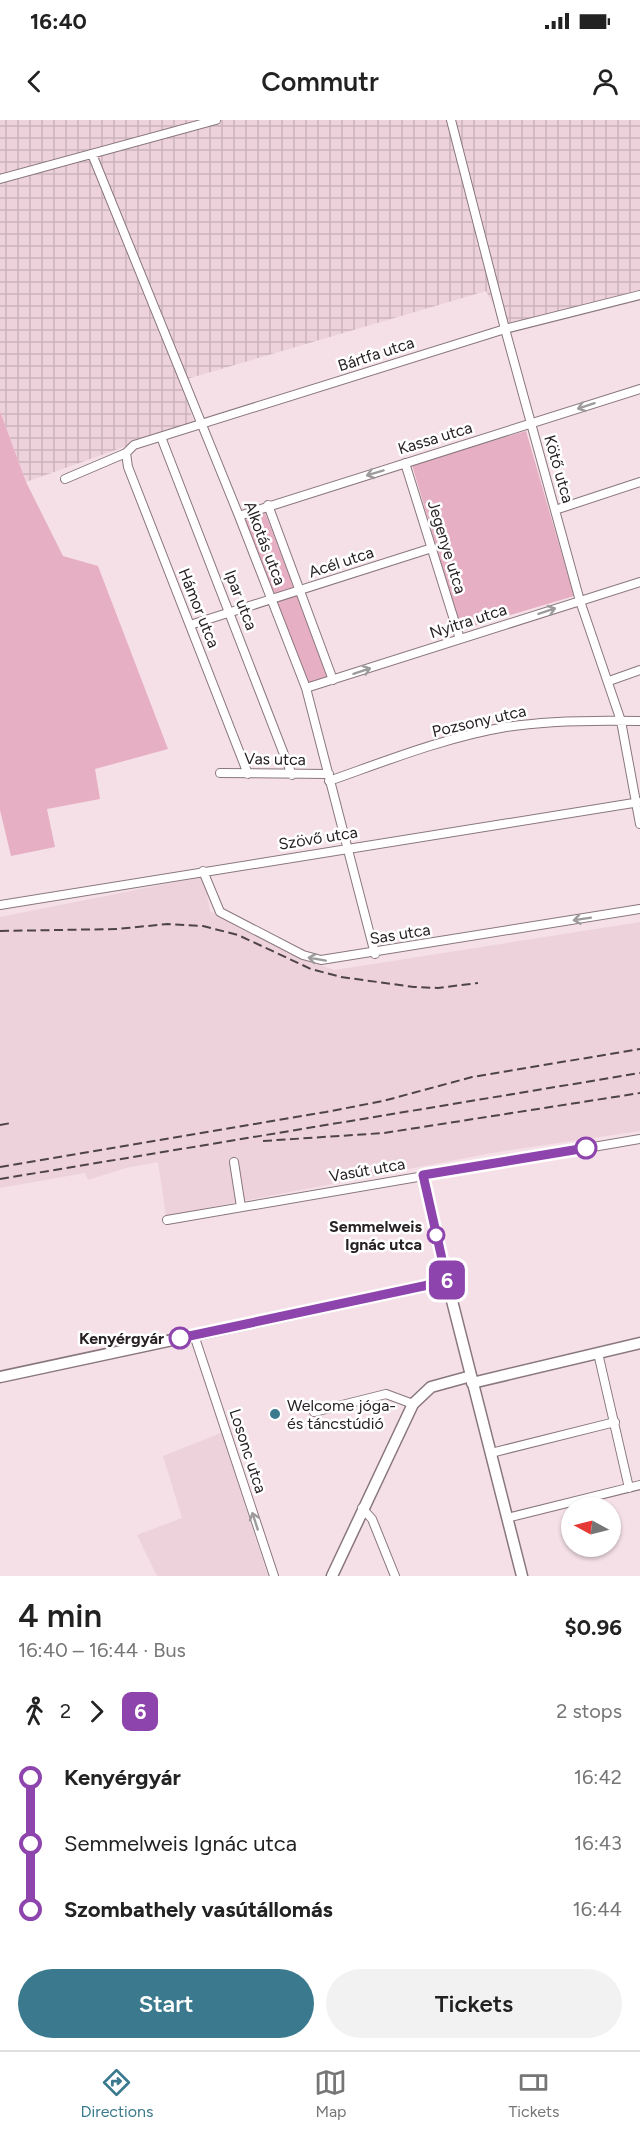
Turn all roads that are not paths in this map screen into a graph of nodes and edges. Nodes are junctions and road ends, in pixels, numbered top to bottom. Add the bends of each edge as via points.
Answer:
1 (216, 120) edge
2 (451, 120) edge
3 (92, 154) junction
4 (0, 179) edge
5 (640, 295) edge
6 (505, 329) junction
7 (640, 389) edge
8 (531, 424) junction
9 (201, 426) junction
10 (161, 437) junction
11 (126, 453) junction
12 (405, 464) junction
13 (65, 479) dead end
14 (640, 482) edge
15 (268, 505) junction
16 (555, 510) junction
17 (239, 516) junction
18 (432, 548) junction
19 (640, 582) edge
20 (299, 591) junction
21 (271, 600) junction
22 (580, 601) junction
23 (230, 613) junction
24 (190, 626) junction
25 (460, 639) junction
26 (640, 670) edge
27 (333, 680) junction
28 (609, 681) junction
29 (306, 688) junction
30 (621, 721) junction
31 (640, 721) edge
32 (220, 773) dead end
33 (248, 774) junction
34 (292, 775) junction
35 (329, 778) junction
36 (638, 802) edge
37 (640, 824) edge
38 (346, 849) junction
39 (203, 871) junction
40 (0, 905) edge
41 (640, 909) edge
42 (375, 954) junction
43 (640, 1139) edge
44 (234, 1162) dead end
45 (423, 1175) junction
46 (241, 1207) junction
47 (167, 1220) dead end
48 (447, 1281) junction
49 (194, 1335) junction
50 (640, 1343) edge
51 (598, 1353) junction
52 (0, 1377) edge
53 (471, 1379) junction
54 (413, 1404) junction
55 (314, 1412) dead end
56 (615, 1422) junction
57 (491, 1453) junction
58 (640, 1485) edge
59 (629, 1488) junction
60 (362, 1508) junction
61 (507, 1518) junction
62 (274, 1576) edge
63 (332, 1576) edge
64 (395, 1576) edge
65 (522, 1576) edge

1 - 3 street
2 - 6 street, Kötő utca
3 - 4 street
3 - 9 street, Alkotás utca
5 - 6 street, Bártfa utca
6 - 8 street, Kötő utca
6 - 9 street, Bártfa utca
7 -> 8 street, Kassa utca
8 - 12 street, Kassa utca
8 - 16 street, Kötő utca
9 - 10 street, Bártfa utca
9 - 17 street, Alkotás utca
10 - 11 street, Bártfa utca via 134,445
10 - 23 street, Ipar utca
11 - 13 street, Bártfa utca
11 - 24 street, Hámor utca
12 -> 15 street, Kassa utca
12 - 18 street, Jegenye utca
14 - 16 street
15 - 17 street, Kassa utca
15 - 20 street, Alkotás utca
16 - 22 street, Kötő utca
17 - 21 street, Alkotás utca
18 - 20 street, Acél utca
18 - 25 street, Jegenye utca
19 - 22 street, Nyitra utca
20 - 21 street, Acél utca
20 - 27 street, Alkotás utca
21 - 23 street, Acél utca
21 - 29 street, Alkotás utca
25 -> 22 street, Nyitra utca
22 - 28 street, Kötő utca
23 - 24 street, Acél utca
23 - 34 street, Ipar utca
24 - 33 street, Hámor utca
27 -> 25 street, Nyitra utca
26 - 28 street
27 - 29 street, Nyitra utca
28 - 30 street, Kötő utca
29 - 35 street, Alkotás utca
30 - 31 street, Pozsony utca
30 - 35 street, Pozsony utca via 504,727
30 - 36 street, Kötő utca
32 - 33 street, Vas utca
33 - 34 street, Vas utca
34 - 35 street, Vas utca
35 - 38 street, Alkotás utca
36 - 37 street, Kötő utca
36 - 38 street, Szövő utca
38 - 39 street, Szövő utca
38 - 42 street, Alkotás utca
39 - 40 street, Szövő utca
42 -> 39 street, Sas utca via 329,961 303,955 220,912
41 -> 42 street, Sas utca
43 - 45 street, Vasút utca
44 - 46 street
45 - 46 street, Vasút utca
45 - 48 street
46 - 47 street, Vasút utca
48 - 49 street
48 - 53 street
49 - 52 street
62 -> 49 street, Losonc utca
50 - 51 street
51 - 53 street
51 - 56 street
53 - 54 street via 430,1387
53 - 57 street
54 - 55 street via 395,1396 375,1395
54 - 60 street
56 - 57 street
56 - 59 street
57 - 61 street
58 - 59 street
59 - 61 street
60 - 63 street
60 - 64 street via 372,1519
61 - 65 street

